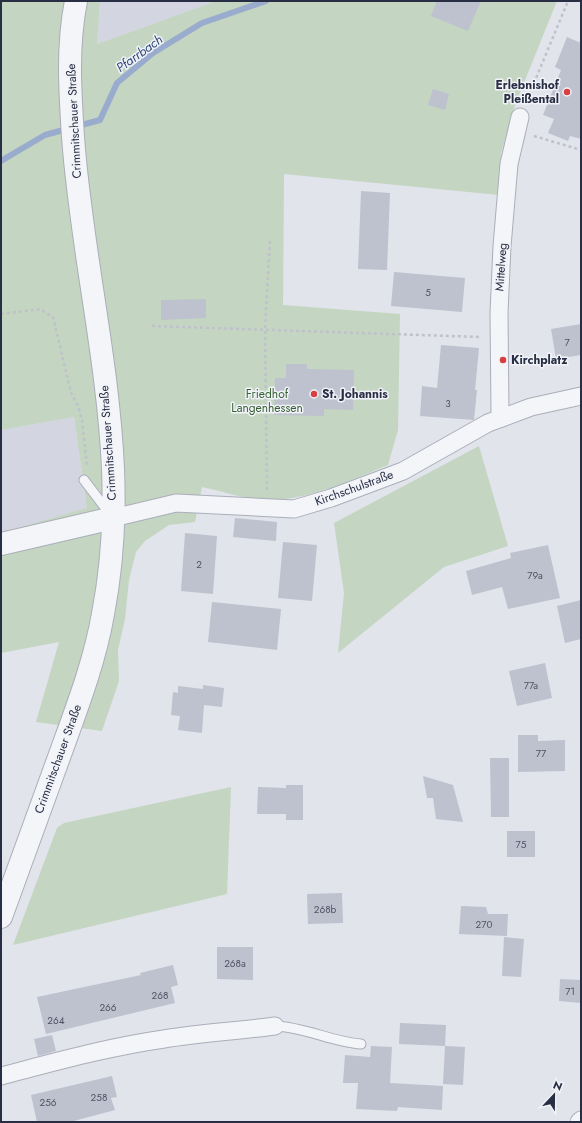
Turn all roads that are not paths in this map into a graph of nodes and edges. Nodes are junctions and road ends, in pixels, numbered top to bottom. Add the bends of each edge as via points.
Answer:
1 (76, 1) edge
2 (518, 124) road end
3 (581, 396) edge
4 (502, 418) junction
5 (84, 480) dead end
6 (113, 518) junction
7 (1, 544) edge
8 (1, 917) edge
9 (275, 1026) joint
10 (361, 1044) dead end
11 (1, 1076) edge

1 - 6 street, Crimmitschauer Straße via 69,66 75,158 107,406 113,468
2 - 4 street, Mittelweg via 509,164 500,283
3 - 4 street, Kirchschulstraße via 553,401
4 - 6 street, Kirchschulstraße via 466,434 403,471 294,509 176,503
5 - 6 lane
6 - 7 street
6 - 8 street, Crimmitschauer Straße via 103,614 92,662
9 - 10 lane via 290,1026 344,1043
9 - 11 street via 131,1044

